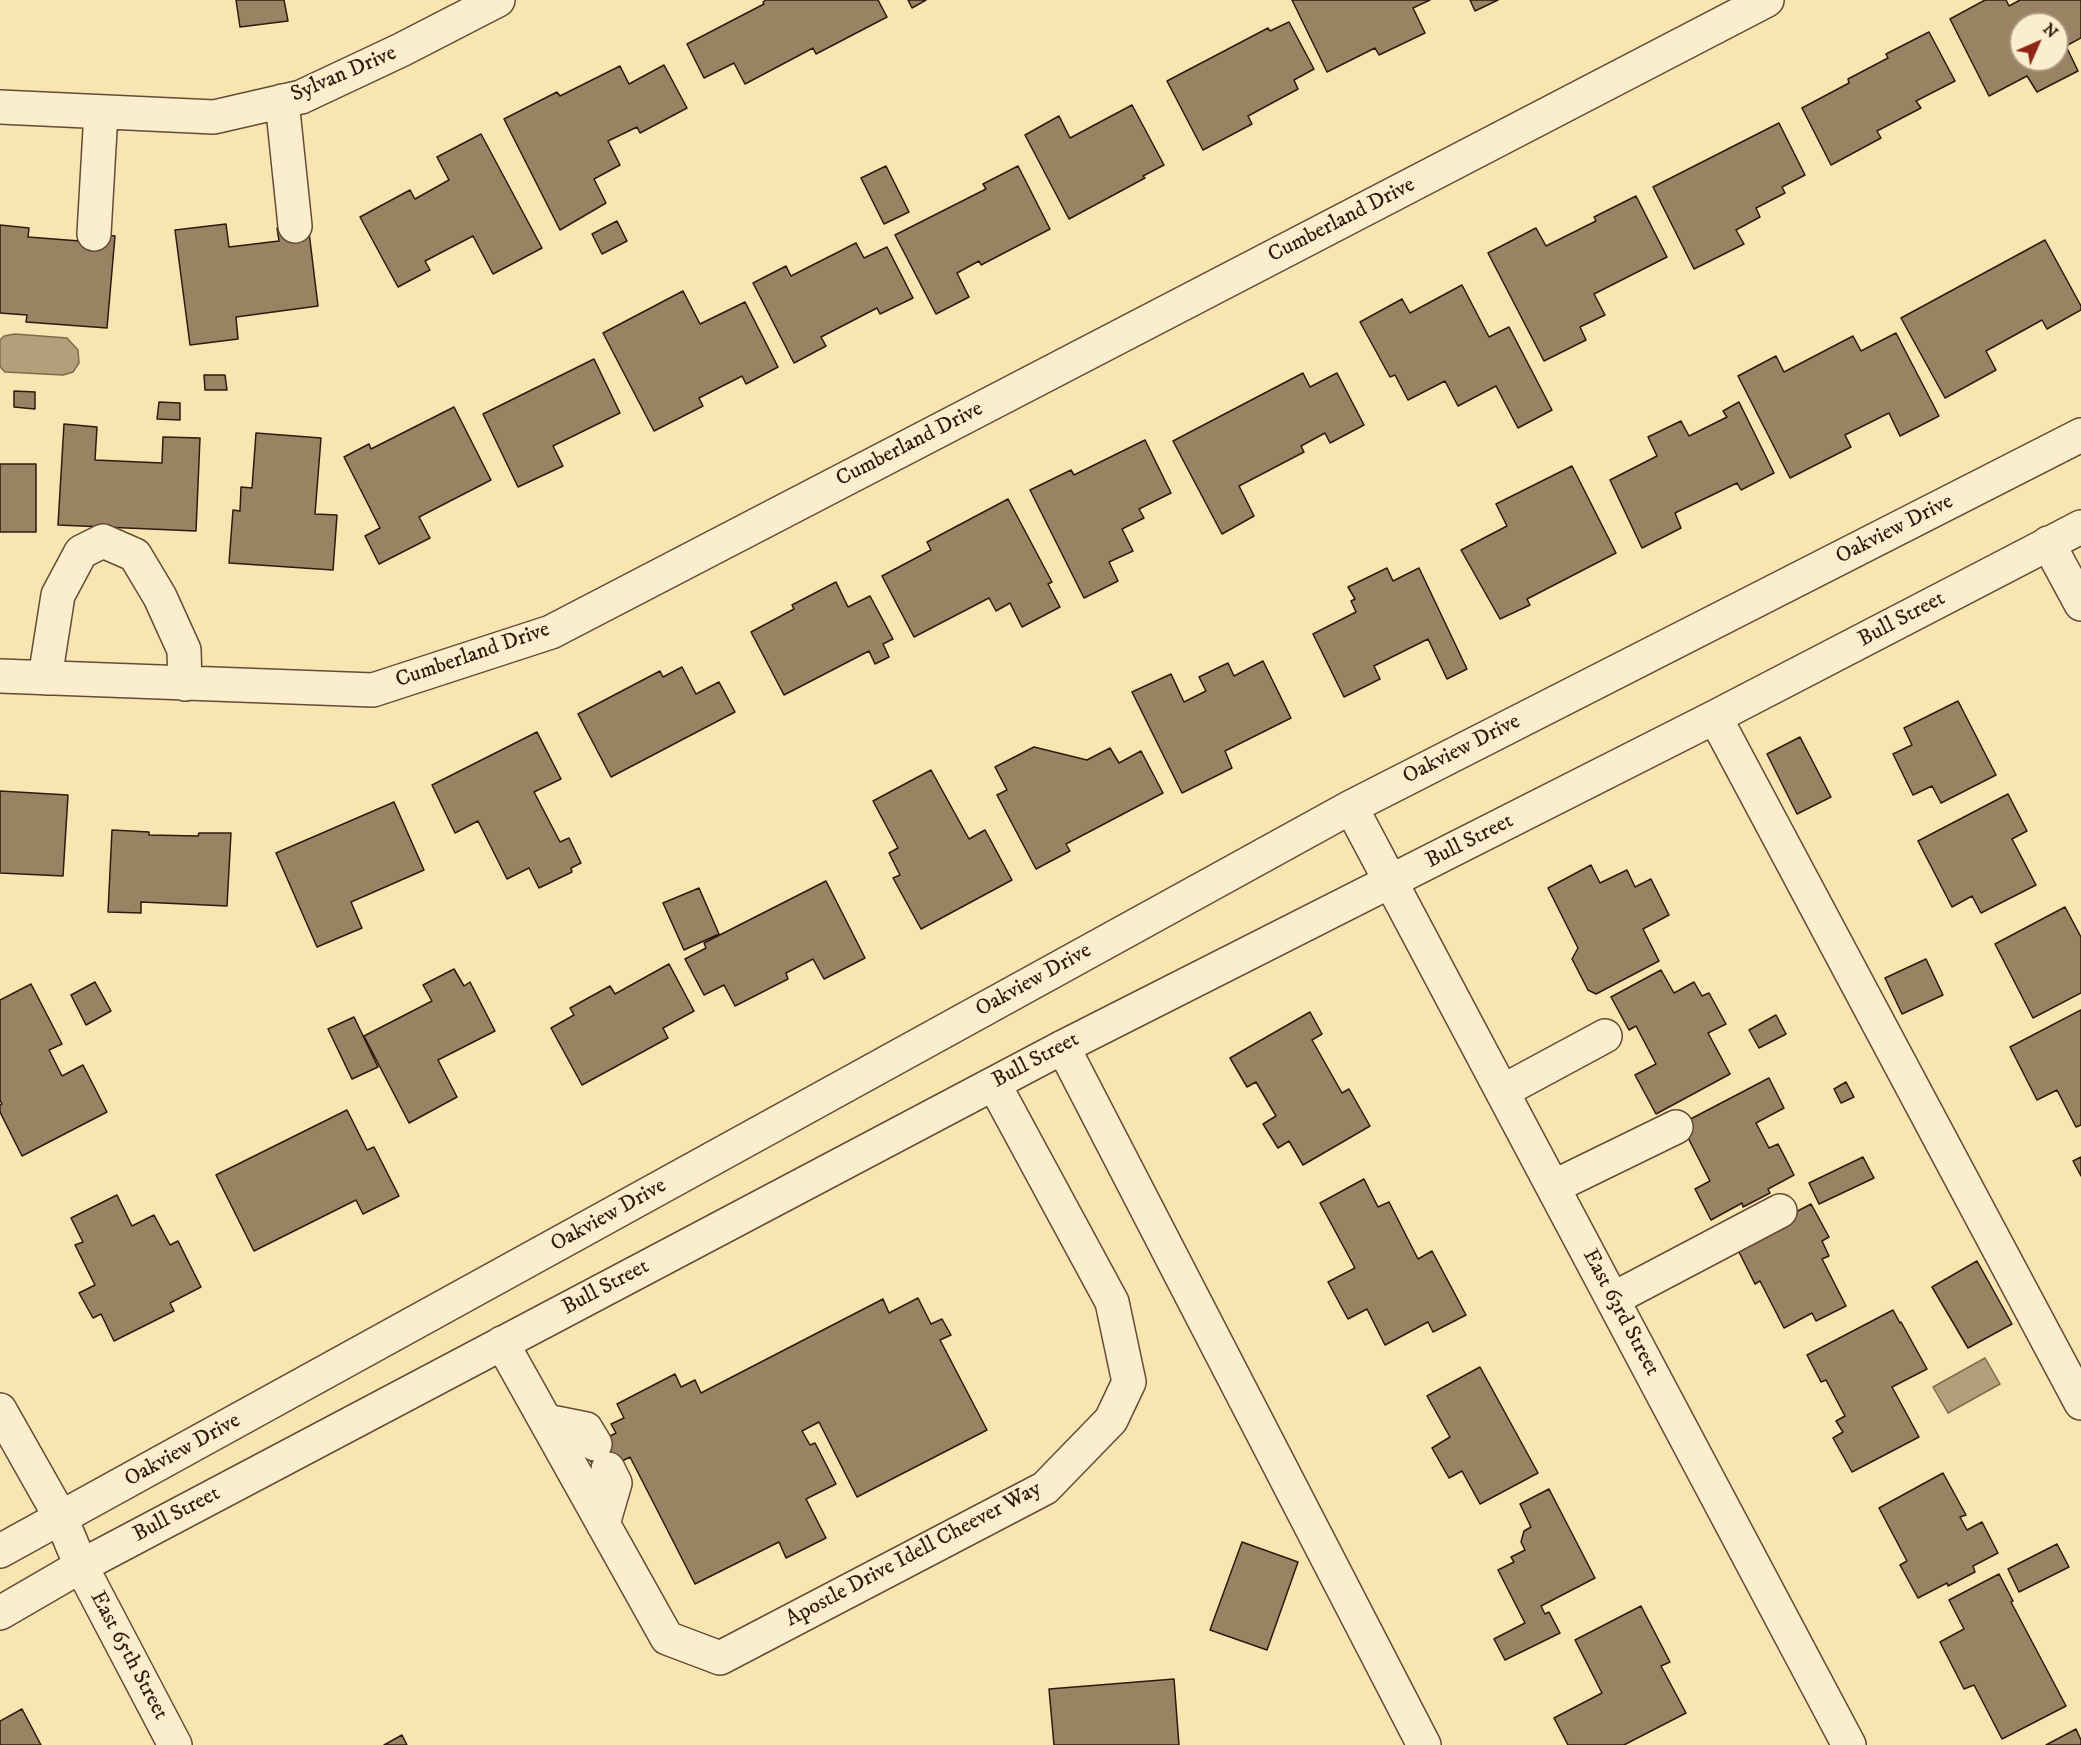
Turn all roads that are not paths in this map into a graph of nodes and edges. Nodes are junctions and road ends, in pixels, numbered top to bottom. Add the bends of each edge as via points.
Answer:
1 (498, 0) edge
2 (1767, 0) edge
3 (282, 101) junction
4 (0, 107) edge
5 (101, 112) junction
6 (295, 226) dead end
7 (94, 234) dead end
8 (2081, 435) edge
9 (2081, 527) edge
10 (2048, 543) junction
11 (2081, 604) edge
12 (0, 676) edge
13 (45, 678) junction
14 (185, 684) junction
15 (1715, 717) junction
16 (1351, 807) junction
17 (1392, 882) junction
18 (1605, 1036) dead end
19 (1063, 1047) junction
20 (994, 1084) junction
21 (1503, 1091) junction
22 (1676, 1127) dead end
23 (1553, 1187) junction
24 (1780, 1211) dead end
25 (1612, 1299) junction
26 (502, 1343) junction
27 (2081, 1403) edge
28 (0, 1410) edge
29 (546, 1421) junction
30 (61, 1518) junction
31 (603, 1524) junction
32 (0, 1551) edge
33 (81, 1566) junction
34 (0, 1613) edge
35 (175, 1745) edge
36 (1424, 1745) edge
37 (1849, 1745) edge

1 - 3 street, Sylvan Drive via 301,97
2 - 14 street, Cumberland Drive via 551,632 373,690
3 - 5 street, Sylvan Drive via 214,117
3 - 6 street
4 - 5 street, Sylvan Drive
5 - 7 street
8 - 16 street, Oakview Drive
9 - 10 street, Bull Street
10 - 11 street
10 - 15 street, Bull Street
12 - 13 street, Cumberland Drive
13 - 14 street, Cumberland Drive
13 - 14 street via 58,596 81,552 103,541 135,555 160,597 184,650
15 - 17 street, Bull Street
15 - 27 street
16 - 17 street, East 63rd Street
16 - 30 street, Oakview Drive
17 - 19 street, Bull Street
17 - 21 street, East 63rd Street
18 - 21 street
19 - 20 street, Bull Street
19 - 36 street
20 - 26 street, Bull Street
20 - 31 street, Apostle Drive Idell Cheever Way via 1112,1302 1129,1383 1111,1420 1045,1488 720,1659 667,1638
21 - 23 street, East 63rd Street
22 - 23 street
23 - 25 street, East 63rd Street
24 - 25 street
25 - 37 street, East 63rd Street
26 - 29 street, Apostle Drive Idell Cheever Way
26 - 33 street, Bull Street
28 - 30 street, East 65th Street
29 - 31 street, Apostle Drive Idell Cheever Way
29 - 31 street via 586,1429 601,1456 615,1484
30 - 32 street, Oakview Drive
30 - 33 street, East 65th Street
33 - 34 street, Bull Street
33 - 35 street, East 65th Street

